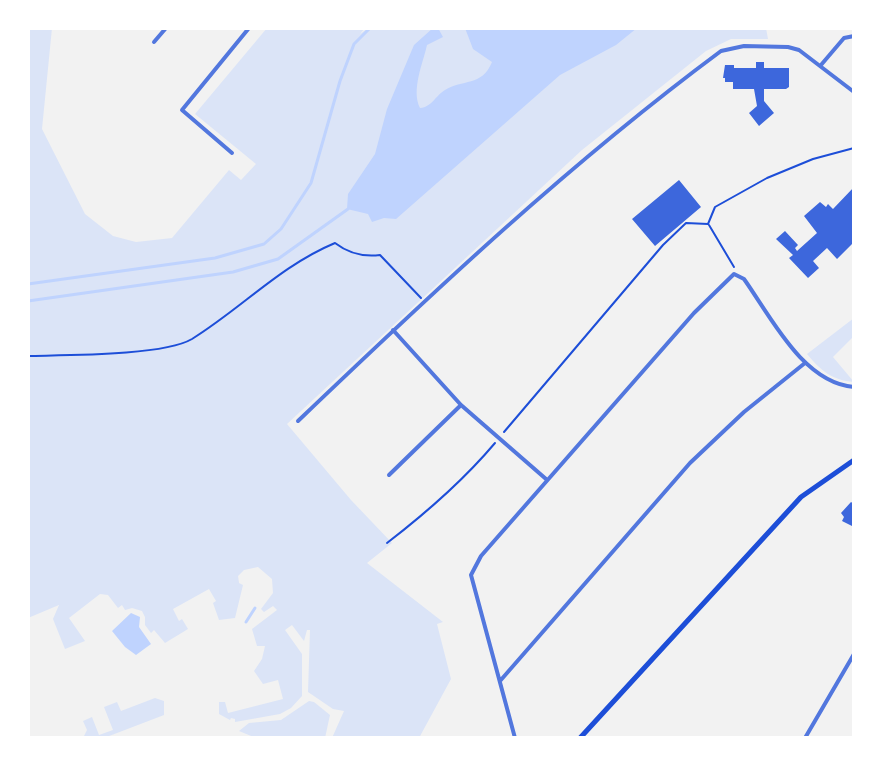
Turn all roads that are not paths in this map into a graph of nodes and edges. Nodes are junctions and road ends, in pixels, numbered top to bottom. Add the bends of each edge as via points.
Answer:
1 (166, 28) edge
2 (249, 28) edge
3 (854, 36) edge
4 (154, 42) dead end
5 (821, 65) junction
6 (854, 92) edge
7 (232, 153) dead end
8 (393, 330) junction
9 (805, 363) junction
10 (854, 387) edge
11 (461, 405) junction
12 (298, 421) dead end
13 (854, 460) edge
14 (389, 475) dead end
15 (546, 479) junction
16 (854, 654) edge
17 (500, 682) junction
18 (515, 738) edge
19 (580, 738) edge
20 (805, 738) edge

1 - 4 street
2 - 7 street via 182,110
3 - 5 street via 844,38
5 - 6 street
5 - 8 street via 788,47 721,51 577,166
8 - 11 street
8 - 12 street
9 - 10 street via 831,383
9 - 15 street via 744,279 734,274
9 - 17 street via 690,463
11 - 14 street
11 - 15 street
13 - 19 main road via 801,497
15 - 17 street via 471,575
16 - 20 street
17 - 18 street

